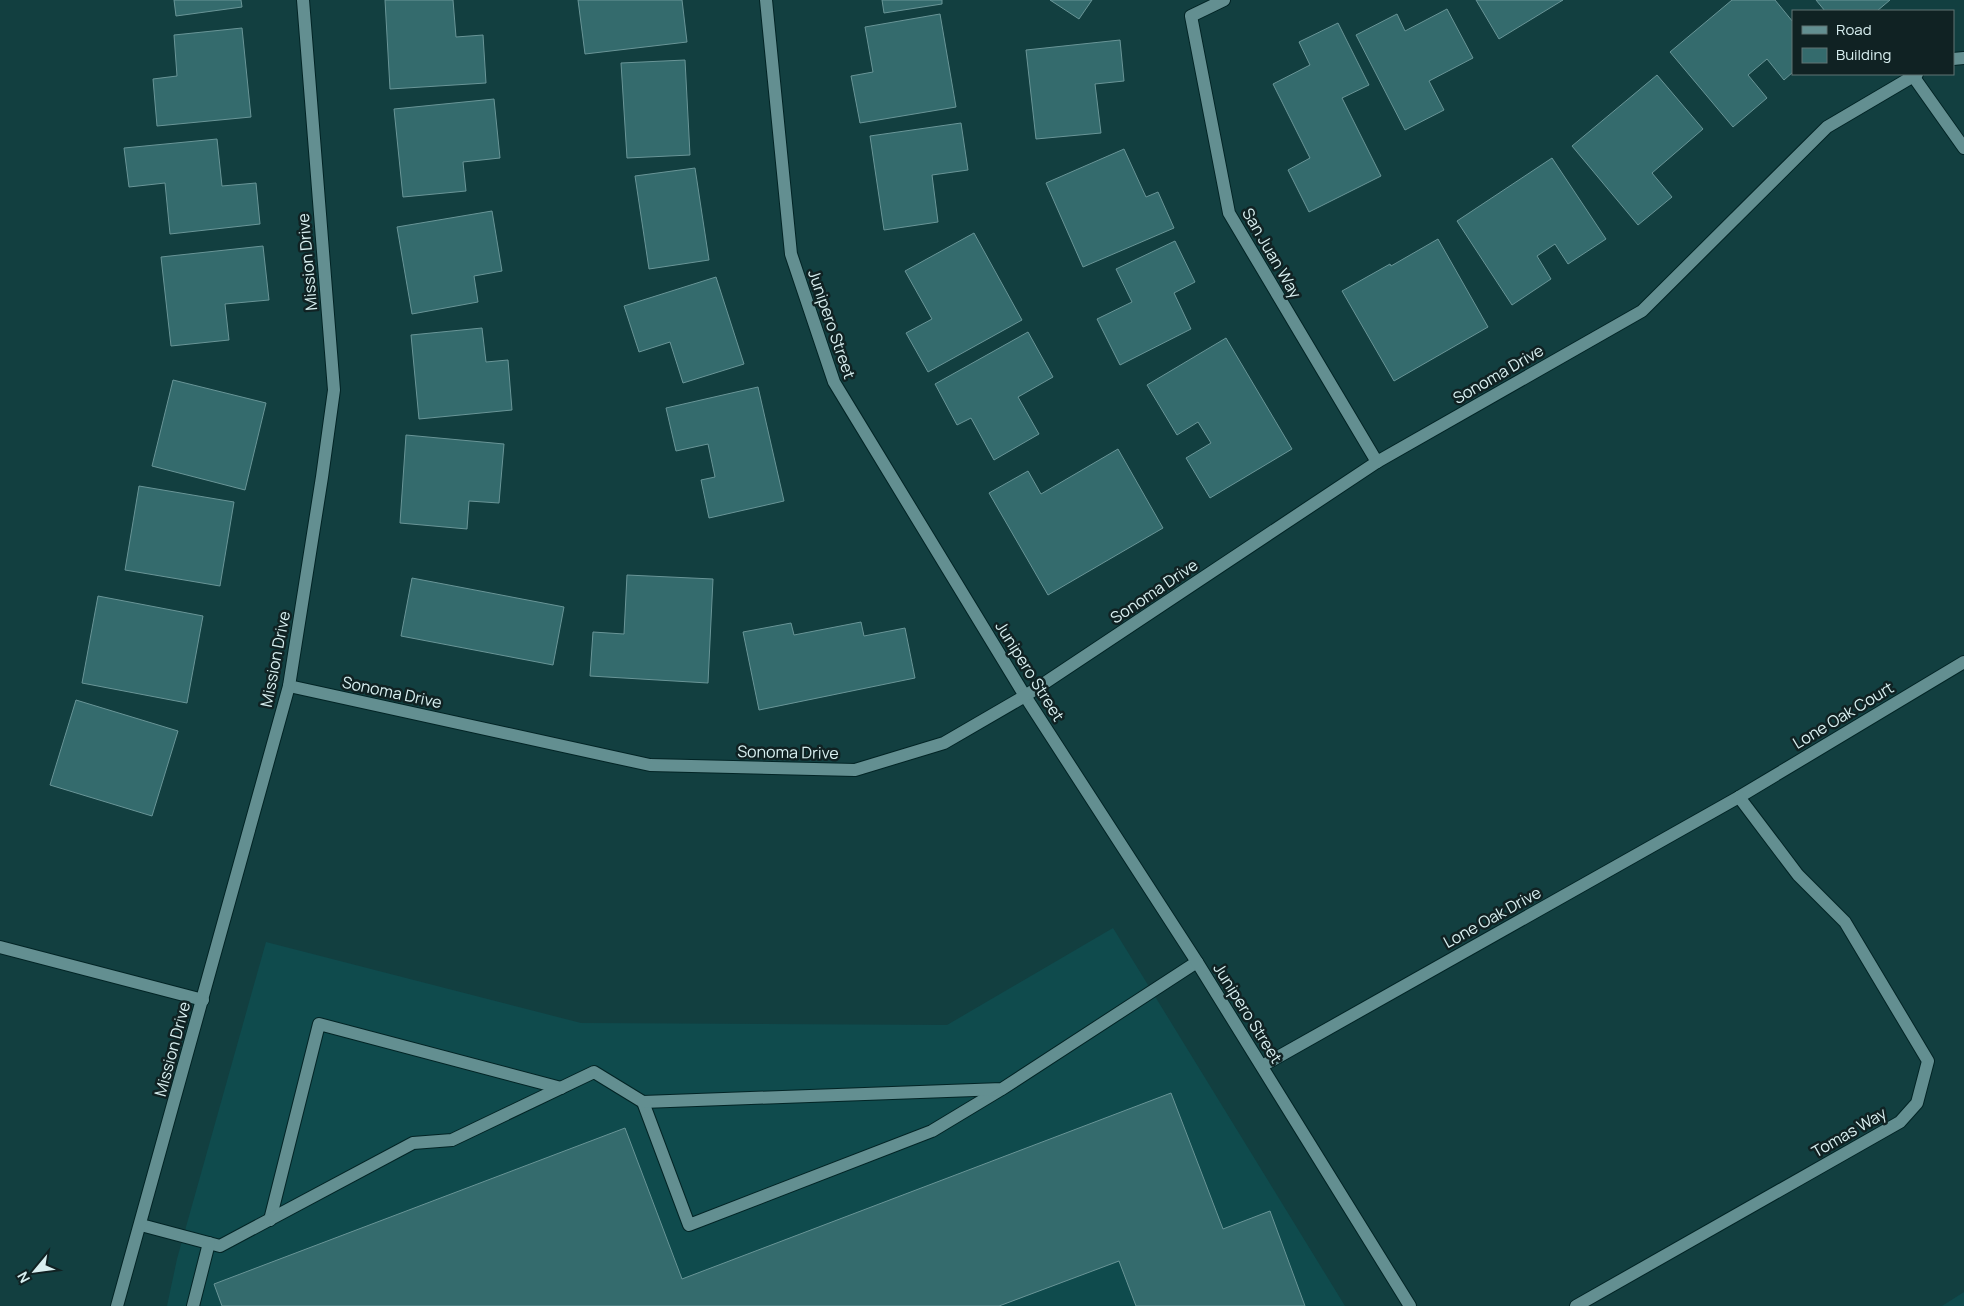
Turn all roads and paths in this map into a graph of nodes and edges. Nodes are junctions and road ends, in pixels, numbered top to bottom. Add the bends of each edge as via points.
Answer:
1 (303, 0) edge
2 (766, 0) edge
3 (1224, 0) edge
4 (1915, 75) edge
5 (1964, 148) edge
6 (1377, 462) junction
7 (1964, 662) edge
8 (289, 686) junction
9 (1025, 696) junction
10 (1739, 797) junction
11 (0, 947) edge
12 (1198, 962) junction
13 (203, 1000) junction
14 (1262, 1066) junction
15 (561, 1088) junction
16 (1002, 1089) junction
17 (643, 1102) junction
18 (270, 1220) junction
19 (141, 1225) junction
20 (209, 1243) junction
21 (117, 1306) edge
22 (193, 1306) edge
23 (1410, 1306) edge
24 (1576, 1306) edge

1 - 8 street, Mission Drive via 334,390
2 - 9 street, Junipero Street via 791,254 834,382
3 - 6 street, San Juan Way via 1191,16 1229,213
4 - 5 street
4 - 6 street, Sonoma Drive via 1827,127 1642,310
6 - 9 street, Sonoma Drive
7 - 10 street, Lone Oak Court
8 - 9 street, Sonoma Drive via 650,765 846,770 944,743
8 - 13 street, Mission Drive
9 - 12 street, Junipero Street
10 - 14 street, Lone Oak Drive
10 - 24 street, Tomas Way via 1798,874 1845,922 1928,1062 1917,1103 1900,1122
11 - 13 street
12 - 14 street, Junipero Street
12 - 16 street
13 - 19 street, Mission Drive
14 - 23 street, Junipero Street
15 - 17 street via 594,1072
15 - 18 street via 452,1140 413,1143
15 - 18 street via 319,1024
16 - 17 street
16 - 17 street via 932,1131 690,1225
18 - 20 street via 220,1246
19 - 20 street
19 - 21 street, Mission Drive
20 - 22 street

